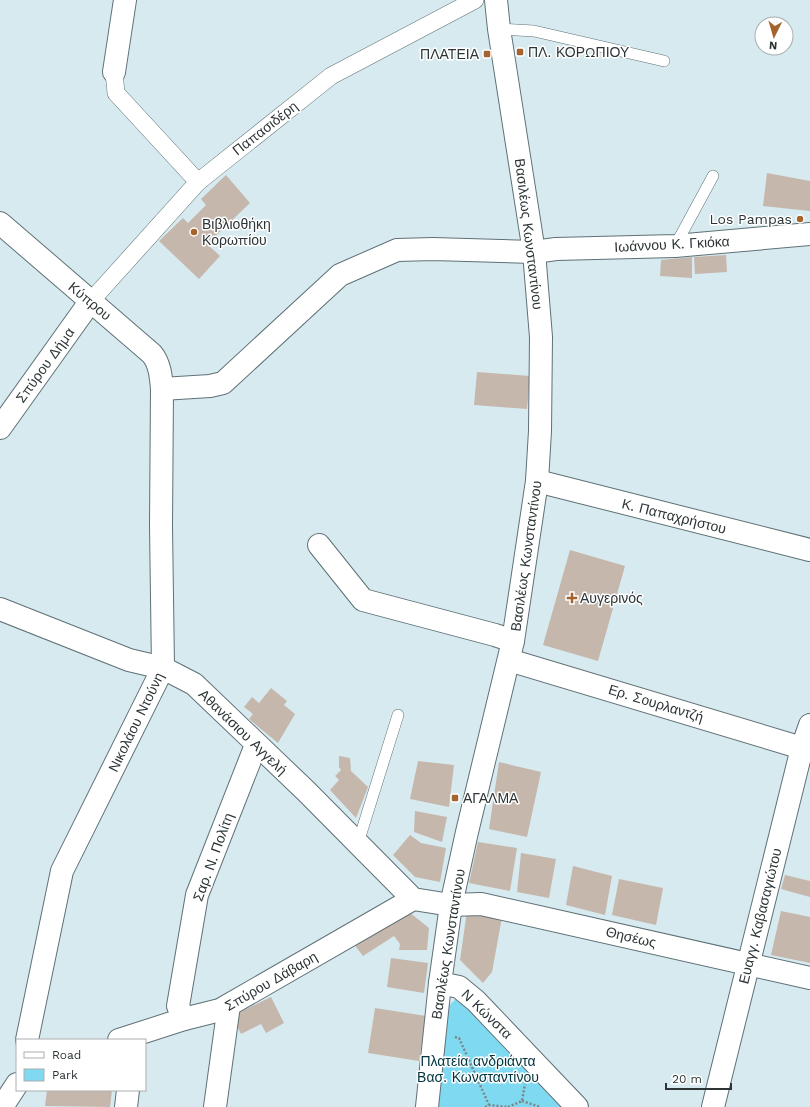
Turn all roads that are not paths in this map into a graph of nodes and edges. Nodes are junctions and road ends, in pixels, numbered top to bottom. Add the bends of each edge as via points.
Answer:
1 (125, 0) edge
2 (475, 0) edge
3 (496, 0) edge
4 (499, 29) junction
5 (664, 61) dead end
6 (114, 72) joint
7 (713, 176) dead end
8 (198, 182) junction
9 (0, 223) edge
10 (810, 234) edge
11 (674, 246) junction
12 (534, 252) junction
13 (90, 302) junction
14 (162, 389) junction
15 (0, 428) edge
16 (537, 481) junction
17 (319, 545) dead end
18 (810, 550) edge
19 (0, 609) edge
20 (511, 651) junction
21 (163, 668) junction
22 (398, 715) dead end
23 (810, 725) edge
24 (256, 745) junction
25 (802, 748) junction
26 (358, 843) junction
27 (413, 899) junction
28 (451, 905) junction
29 (749, 964) junction
30 (810, 978) edge
31 (440, 983) junction
32 (229, 1005) junction
33 (184, 1019) junction
34 (130, 1038) edge
35 (27, 1039) edge
36 (16, 1086) edge
37 (128, 1091) edge
38 (2, 1107) edge
39 (126, 1107) edge
40 (215, 1107) edge
41 (427, 1107) edge
42 (578, 1107) edge
43 (713, 1107) edge

1 - 6 street
2 - 8 street, Παπασιδέρη via 331,76
3 - 4 street, Βασιλέως Κωνσταντίνου
4 - 5 lane via 534,31
4 - 12 street, Βασιλέως Κωνσταντίνου
6 - 8 street via 116,93
7 - 11 lane
8 - 13 street, Παπασιδέρη
9 - 13 street, Κύπρου
10 - 11 street, Ιωάννου Κ. Γκιόκα
11 - 12 street, Ιωάννου Κ. Γκιόκα via 556,249
12 - 14 street, Ιωάννου Κ. Γκιόκα via 398,250 340,275 224,383
12 - 16 street, Βασιλέως Κωνσταντίνου via 541,337
13 - 14 street, Κύπρου via 157,360
13 - 15 street, Σπύρου Δήμα
14 - 21 street, Νικολάου Ντούνη
16 - 18 street, Κ. Παπαχρήστου
16 - 20 street, Βασιλέως Κωνσταντίνου
17 - 20 street, Ερ. Σουρλαντζή via 363,600 495,635
19 - 21 street, Αθανάσιου Αγγελή via 129,660
20 - 25 street, Ερ. Σουρλαντζή
20 - 28 street, Βασιλέως Κωνσταντίνου
21 - 24 street, Αθανάσιου Αγγελή via 194,684
21 - 35 street, Νικολάου Ντούνη via 62,871
22 - 26 lane
23 - 25 street, Ευαγγ. Καβασαγιώτου
24 - 26 street, Αθανάσιου Αγγελή
24 - 33 street, Σαρ. Ν. Πολίτη via 198,895 178,1006
25 - 29 street, Ευαγγ. Καβασαγιώτου
26 - 27 street, Αθανάσιου Αγγελή
27 - 28 street
27 - 32 street, Σπύρου Δάβαρη
28 - 29 street, Θησέως via 481,904
28 - 31 street, Βασιλέως Κωνσταντίνου
29 - 30 street, Θησέως
29 - 43 street, Ευαγγ. Καβασαγιώτου
31 - 41 street, Βασιλέως Κωνσταντίνου
31 - 42 street, Ν Κώνστα via 459,986
32 - 33 street, Σπύρου Δάβαρη via 220,1010
32 - 40 street
33 - 34 street, Σπύρου Δάβαρη
36 - 38 street
37 - 39 street

